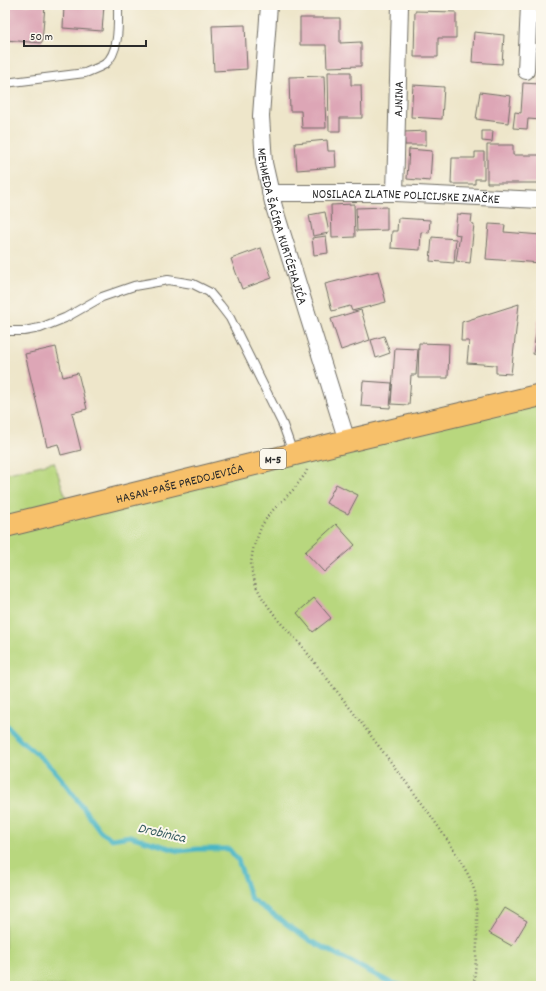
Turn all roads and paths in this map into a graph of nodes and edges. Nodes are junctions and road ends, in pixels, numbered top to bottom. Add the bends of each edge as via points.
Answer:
1 (118, 5) edge
2 (269, 5) edge
3 (400, 5) edge
4 (529, 5) edge
5 (526, 71) dead end
6 (5, 83) edge
7 (270, 193) junction
8 (395, 193) junction
9 (541, 200) edge
10 (5, 331) edge
11 (541, 395) edge
12 (347, 441) junction
13 (315, 449) junction
14 (294, 454) junction
15 (5, 526) edge
16 (474, 986) edge

1 - 6 lane via 117,40 113,54 106,63 85,73
2 - 7 street, MEHMEDA ŠAĆIRA KURTĆEHAJIĆA via 260,116 264,163
3 - 8 street, AJNINA
4 - 5 street
7 - 8 street, NOSILACA ZLATNE POLICIJSKE ZNAČKE
7 - 12 street, MEHMEDA ŠAĆIRA KURTĆEHAJIĆA
8 - 9 street, NOSILACA ZLATNE POLICIJSKE ZNAČKE
10 - 14 lane via 40,328 65,318 102,297 134,286 168,280 194,284 209,292 230,318 283,425
11 - 12 main road, HASAN-PAŠE PREDOJEVIĆA / M-5
12 - 13 main road, HASAN-PAŠE PREDOJEVIĆA / M-5
13 - 14 main road, HASAN-PAŠE PREDOJEVIĆA / M-5
13 - 16 path via 306,472 262,525 253,548 251,563 256,586 279,621 301,645 427,810 469,876 475,892 477,912
14 - 15 main road, HASAN-PAŠE PREDOJEVIĆA / M-5

